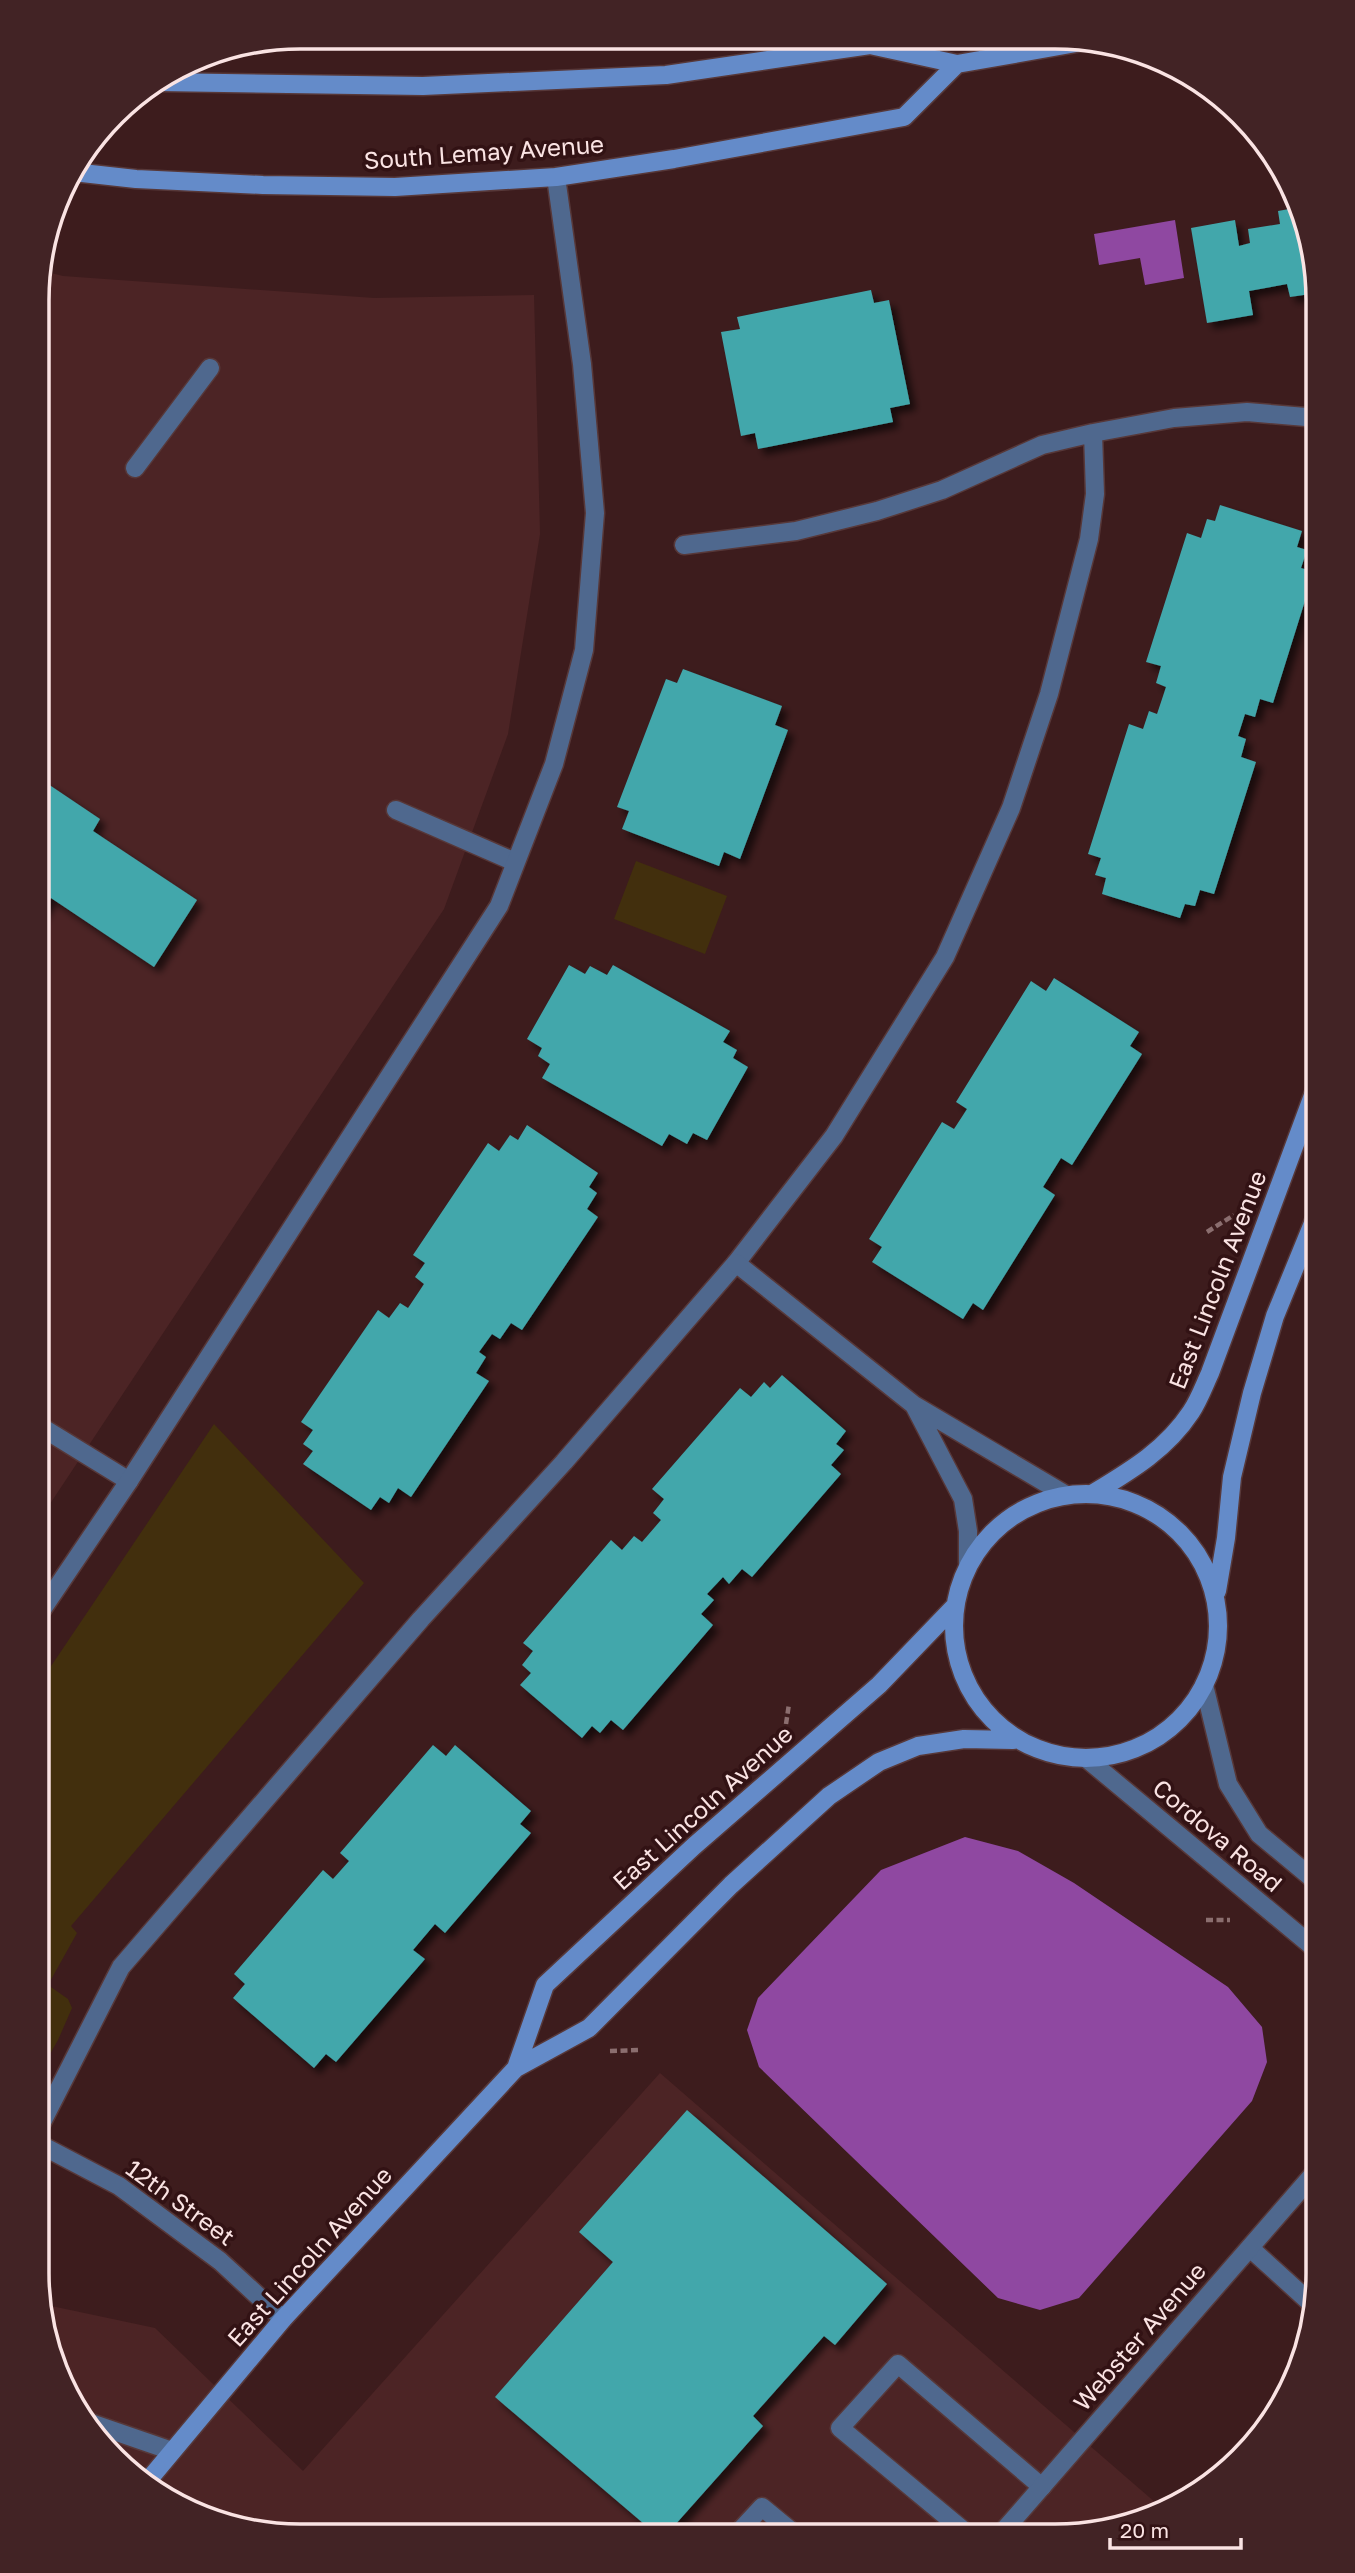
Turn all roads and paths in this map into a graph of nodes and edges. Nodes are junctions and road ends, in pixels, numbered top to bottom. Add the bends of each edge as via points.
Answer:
1 (832, 49) edge
2 (895, 49) edge
3 (1042, 49) edge
4 (957, 64) junction
5 (176, 82) edge
6 (84, 173) edge
7 (556, 177) junction
8 (210, 368) dead end
9 (1306, 417) edge
10 (1093, 433) junction
11 (135, 468) dead end
12 (684, 545) dead end
13 (396, 810) dead end
14 (515, 862) junction
15 (1306, 1114) edge
16 (1306, 1240) edge
17 (736, 1263) junction
18 (915, 1405) junction
19 (49, 1432) edge
20 (129, 1481) junction
21 (1092, 1494) junction
22 (1066, 1495) junction
23 (968, 1563) junction
24 (1217, 1591) junction
25 (49, 1599) edge
26 (955, 1606) junction
27 (1204, 1685) junction
28 (1013, 1740) junction
29 (1086, 1758) junction
30 (1306, 1873) edge
31 (1306, 1941) edge
32 (516, 2068) junction
33 (49, 2108) edge
34 (49, 2149) edge
35 (1306, 2183) edge
36 (1250, 2248) junction
37 (1304, 2297) edge
38 (283, 2319) junction
39 (102, 2427) edge
40 (172, 2451) junction
41 (152, 2476) edge
42 (1042, 2487) junction
43 (746, 2524) edge
44 (782, 2524) edge
45 (956, 2524) edge
46 (1010, 2524) edge

1 - 5 street via 666,75 423,86
2 - 4 street
3 - 4 street
4 - 7 street, South Lemay Avenue via 904,117
6 - 7 street, South Lemay Avenue via 263,186 369,187
7 - 14 street via 582,364 595,513 583,650 554,764
8 - 11 street
9 - 10 street via 1247,412 1174,418
10 - 12 street via 1042,445 942,490 877,512 796,530
10 - 17 street via 1095,494 1089,539 1049,694 1011,808 945,957 834,1136
13 - 14 street
14 - 20 street via 499,906
15 - 21 street, East Lincoln Avenue via 1193,1410 1168,1442 1142,1464
16 - 24 street via 1275,1315 1252,1393 1232,1477
17 - 18 street
17 - 33 street via 121,1967
18 - 22 street
18 - 23 street via 963,1499
19 - 20 street
20 - 25 street
21 - 22 street
21 - 24 street via 1125,1499 1162,1515 1186,1535
22 - 23 street via 1031,1505 997,1530
23 - 26 street
24 - 27 street via 1215,1652
26 - 28 street via 957,1652 965,1684 981,1709
26 - 32 street, East Lincoln Avenue via 879,1685 694,1846 545,1985
27 - 29 street via 1167,1730 1129,1751
27 - 30 street, Cordova Road via 1228,1784 1259,1834
28 - 29 street via 1049,1754
28 - 32 street, East Lincoln Avenue via 964,1739 918,1746 879,1762 829,1796 731,1885 589,2028
29 - 31 street, Cordova Road
32 - 38 street, East Lincoln Avenue
34 - 38 street, 12th Street via 119,2186 220,2261
35 - 36 street, Webster Avenue
36 - 37 street
36 - 42 street, Webster Avenue
38 - 40 street, East Lincoln Avenue
39 - 40 street
40 - 41 street, East Lincoln Avenue
42 - 45 street via 898,2364 841,2428
42 - 46 street, Webster Avenue
43 - 44 street via 762,2507

